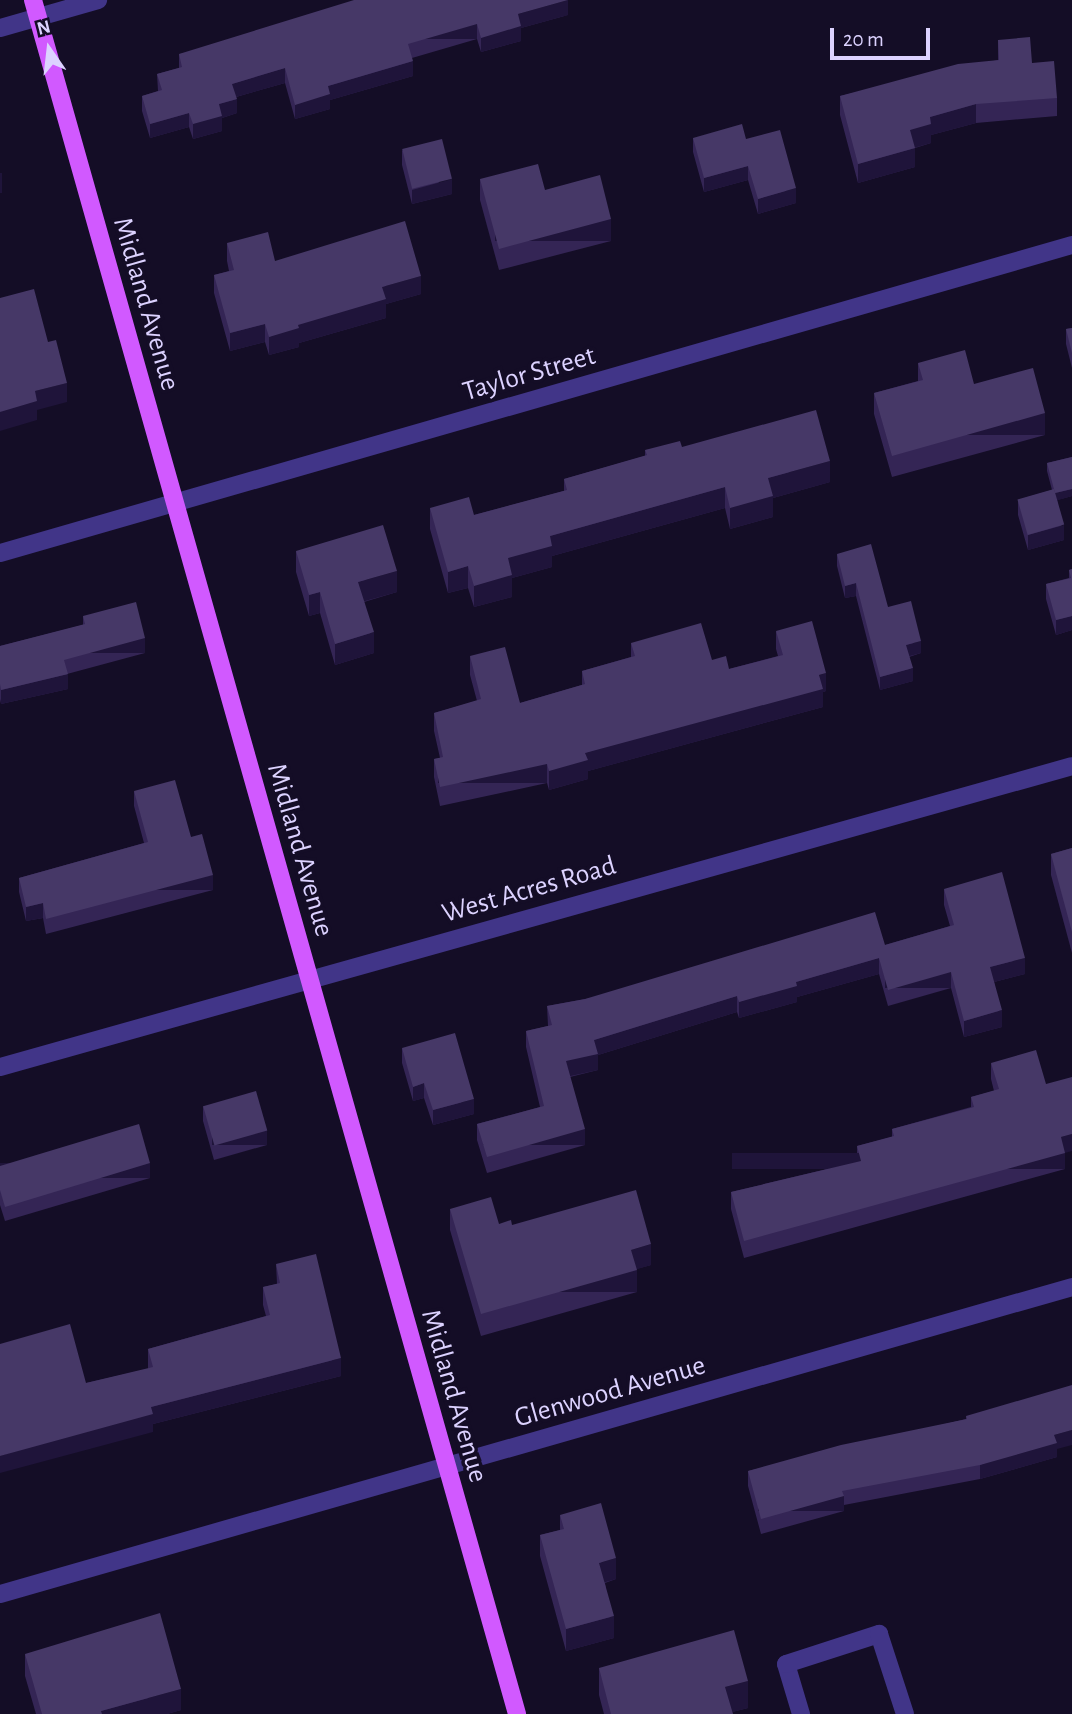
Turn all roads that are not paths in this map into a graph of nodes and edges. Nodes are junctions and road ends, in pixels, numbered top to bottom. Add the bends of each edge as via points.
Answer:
1 (98, 0) edge
2 (36, 9) edge
3 (0, 28) edge
4 (1072, 244) edge
5 (175, 503) junction
6 (0, 553) edge
7 (1072, 766) edge
8 (309, 979) junction
9 (0, 1067) edge
10 (1072, 1287) edge
11 (446, 1466) junction
12 (0, 1594) edge
13 (517, 1714) edge
14 (801, 1714) edge
15 (905, 1714) edge

1 - 2 street
2 - 3 street
2 - 5 main road, Midland Avenue
4 - 5 street, Taylor Street
5 - 6 street, Taylor Street
5 - 8 main road, Midland Avenue
7 - 8 street, West Acres Road
8 - 9 street, West Acres Road
8 - 11 main road, Midland Avenue
10 - 11 street, Glenwood Avenue
11 - 12 street, Glenwood Avenue
11 - 13 main road, Midland Avenue
14 - 15 street via 786,1664 879,1634

